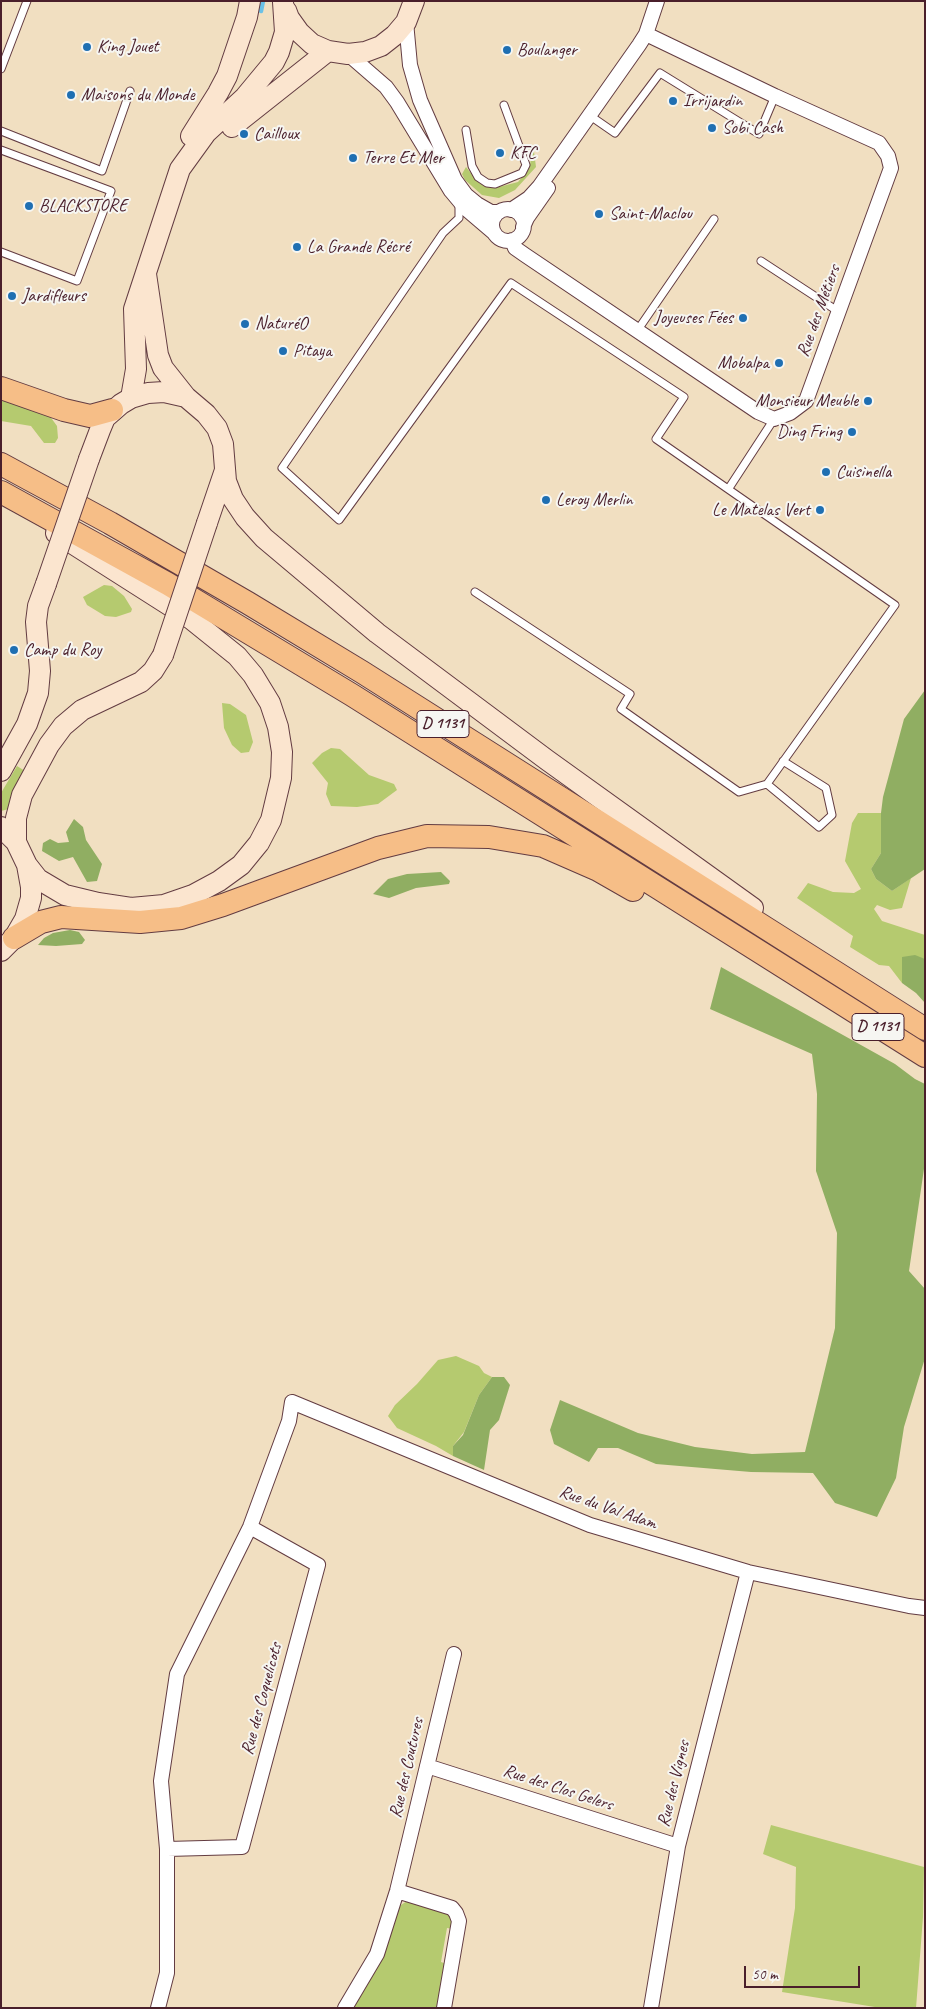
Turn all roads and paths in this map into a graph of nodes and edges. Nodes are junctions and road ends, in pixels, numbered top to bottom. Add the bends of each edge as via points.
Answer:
1 (27, 1) edge
2 (250, 1) edge
3 (414, 1) edge
4 (657, 1) edge
5 (283, 2) edge
6 (406, 22) junction
7 (646, 34) junction
8 (328, 51) junction
9 (348, 54) junction
10 (1, 69) edge
11 (130, 91) dead end
12 (775, 96) junction
13 (504, 105) dead end
14 (589, 115) junction
15 (466, 130) dead end
16 (1, 131) edge
17 (1, 150) edge
18 (564, 151) junction
19 (176, 186) junction
20 (459, 201) junction
21 (505, 211) junction
22 (164, 213) junction
23 (714, 219) dead end
24 (523, 227) junction
25 (493, 232) junction
26 (512, 240) junction
27 (1, 252) edge
28 (761, 261) dead end
29 (146, 274) junction
30 (839, 312) junction
31 (637, 331) junction
32 (1, 388) edge
33 (186, 397) junction
34 (131, 398) junction
35 (112, 410) junction
36 (774, 419) junction
37 (1, 464) edge
38 (225, 470) junction
39 (729, 488) junction
40 (1, 492) edge
41 (1, 498) edge
42 (475, 592) dead end
43 (783, 762) junction
44 (1, 771) edge
45 (767, 784) junction
46 (1, 828) edge
47 (16, 842) junction
48 (27, 865) junction
49 (8, 945) edge
50 (876, 997) junction
51 (832, 998) junction
52 (925, 1029) edge
53 (925, 1056) edge
54 (250, 1527) junction
55 (748, 1572) junction
56 (925, 1608) edge
57 (454, 1654) dead end
58 (427, 1766) junction
59 (678, 1846) junction
60 (167, 1849) junction
61 (397, 1891) junction
62 (158, 2008) edge
63 (345, 2008) edge
64 (444, 2008) edge
65 (651, 2008) edge

1 - 10 lane
2 - 22 main road via 227,76 182,149 167,182
3 - 6 main road
4 - 7 street
5 - 8 main road via 299,32 312,44
5 - 19 main road via 285,32 280,52 245,97 206,133 180,169
6 - 9 main road via 381,46
6 - 21 street via 410,65 420,100 455,180 477,204 491,212
7 - 12 street, Rue des Métiers
7 - 14 street
8 - 9 main road
8 - 19 main road via 237,122
9 - 20 street via 386,87
11 - 16 lane via 102,170
12 - 14 lane via 759,134 660,73 615,133
12 - 30 street, Rue des Métiers via 879,143 888,156 891,168
13 - 15 lane via 526,165 522,173 496,184 478,178 472,166
14 - 18 street
17 - 27 lane via 111,191 77,281
18 - 21 street via 529,198
18 - 24 street via 563,167
19 - 22 main road
20 - 25 street
20 - 39 lane via 459,218 443,234 282,468 339,520 511,283 684,397 656,439
21 - 24 street via 518,214
21 - 25 street via 492,222
22 - 29 main road
23 - 31 lane
24 - 26 street
25 - 26 street via 501,240
26 - 31 street via 515,248 525,256
28 - 30 lane
29 - 33 main road via 158,355 170,379
29 - 34 main road via 134,309 136,369
30 - 36 street, Rue des Métiers via 806,400 790,413
31 - 36 street via 758,412
32 - 35 main road via 90,416
33 - 34 main road via 156,392
33 - 38 main road via 217,428 223,444
34 - 35 main road
35 - 44 main road, bridge via 100,430 38,606 38,693 27,724
36 - 39 lane
37 - 50 main road, D 1131 via 110,523 362,672
38 - 47 main road, bridge via 163,655 141,682 82,710 63,726 39,761 22,795 16,818
38 - 50 main road via 231,494 245,517 264,538 377,633
39 - 43 lane via 895,605
40 - 51 main road, D 1131 via 168,584 352,695
41 - 48 main road via 191,619 237,656 270,703 282,752 282,778 277,801 259,843 241,865 193,895 164,904 131,908 98,903 65,895 38,879
42 - 45 lane via 630,694 621,709 739,792
43 - 45 lane
43 - 45 lane via 826,788 832,815 819,827
46 - 47 main road
47 - 48 main road
48 - 49 main road via 31,898 25,919
49 - 51 main road via 41,922 62,917 140,922 181,918 378,848 427,836 489,837 543,846 598,870
50 - 52 main road, D 1131
51 - 53 main road, D 1131
54 - 55 street, Rue du Val Adam via 292,1402 590,1525
54 - 60 street via 177,1674 161,1781
54 - 60 street, Rue des Coquelicots via 318,1566 242,1847
55 - 56 street, Rue du Val Adam
55 - 59 street, Rue des Vignes
57 - 58 street, Rue des Coutures
58 - 59 street, Rue des Clos Gelers
58 - 61 street, Rue des Coutures
59 - 65 street, Rue des Vignes
60 - 62 street via 167,1973
61 - 63 street, Rue des Coutures via 377,1954
61 - 64 street via 452,1908 460,1921

